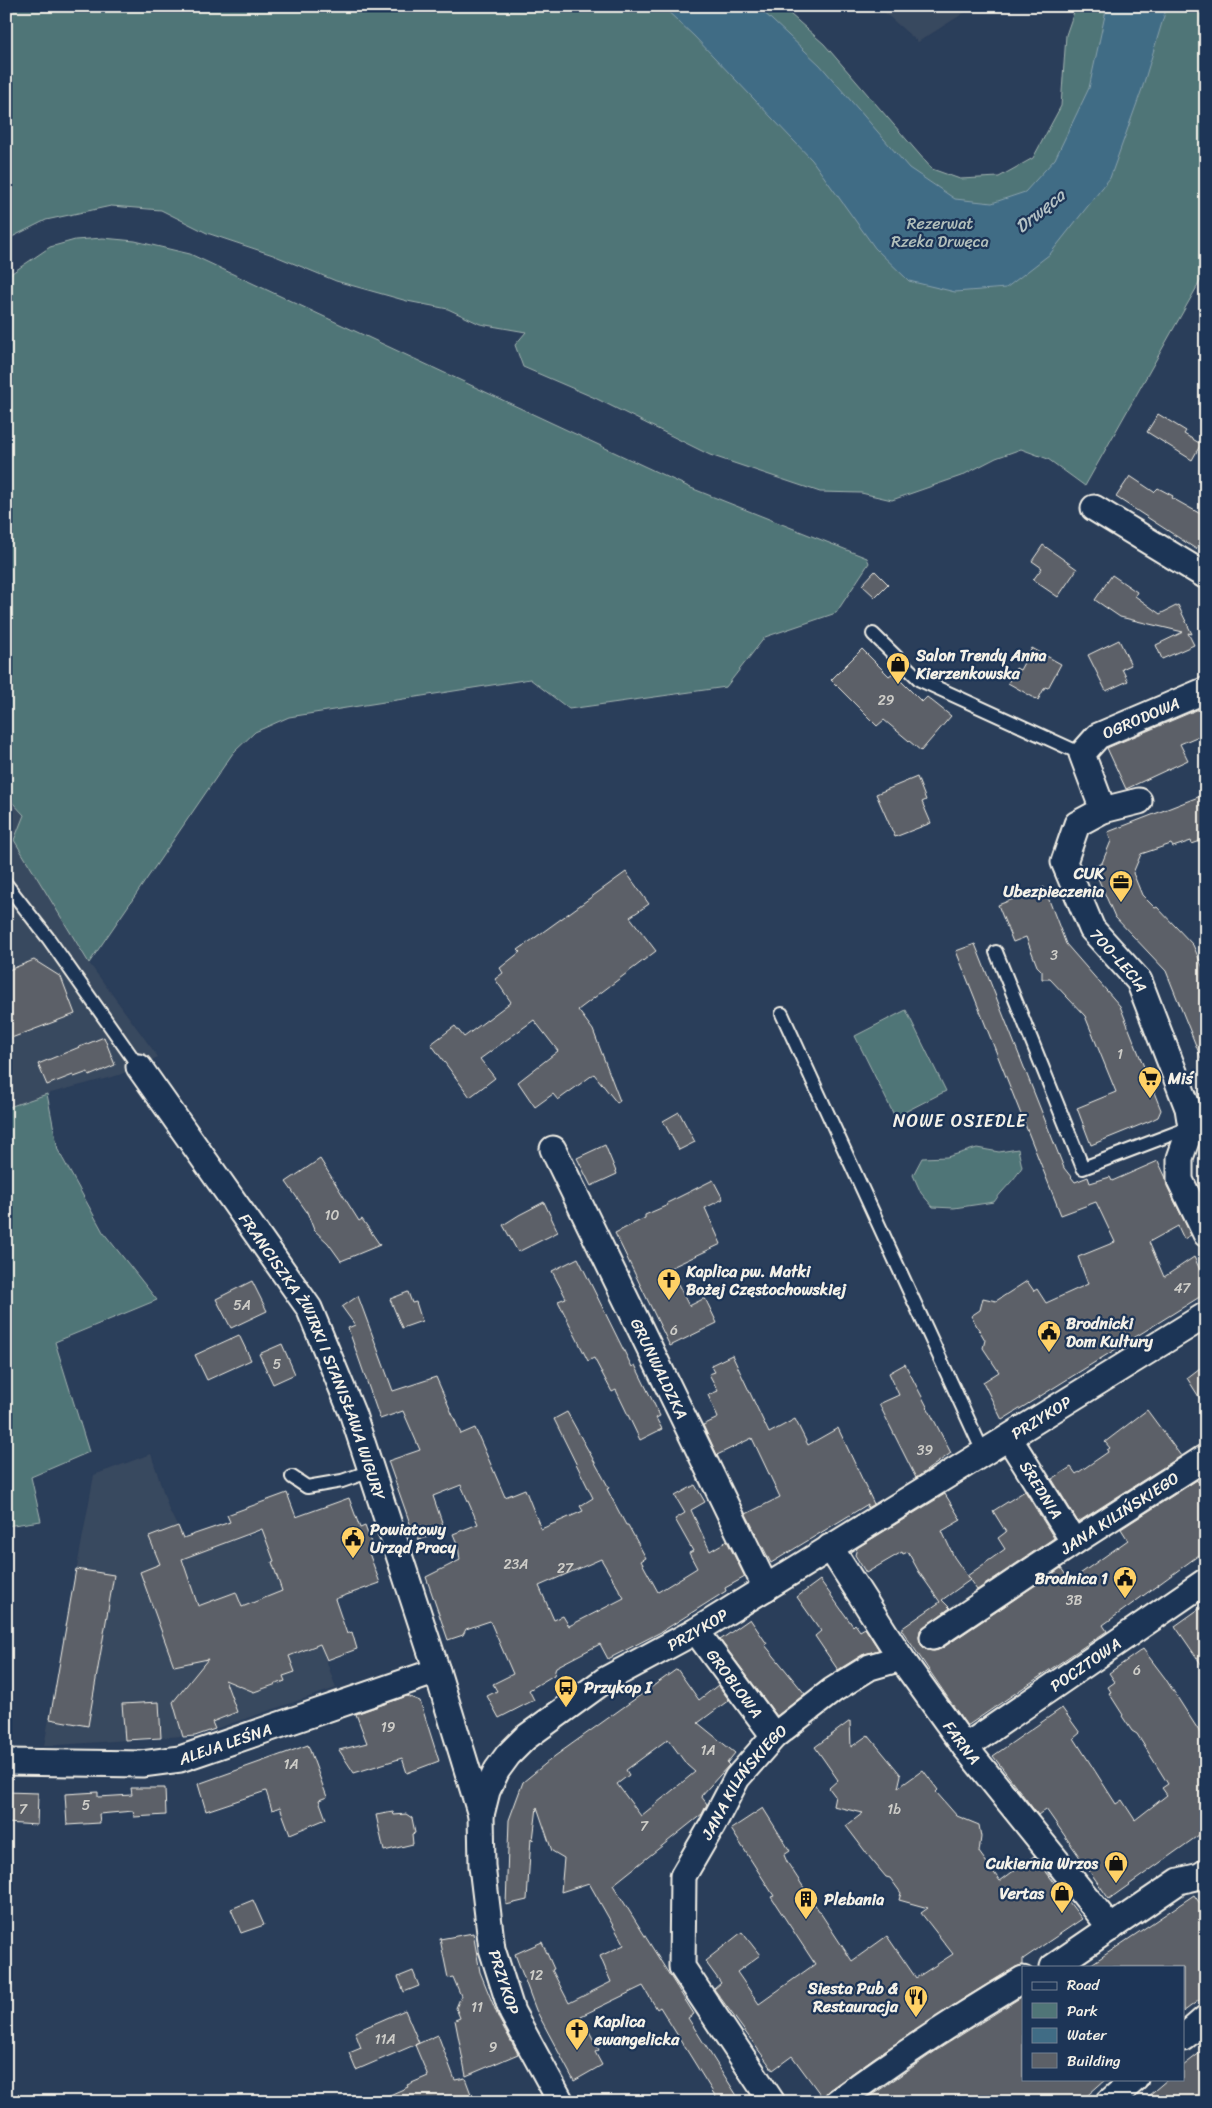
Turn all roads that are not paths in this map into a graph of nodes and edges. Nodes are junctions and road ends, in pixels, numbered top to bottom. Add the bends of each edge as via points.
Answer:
1 (1094, 508) dead end
2 (1206, 576) edge
3 (874, 634) dead end
4 (1206, 690) edge
5 (1082, 754) junction
6 (1139, 801) dead end
7 (1103, 810) junction
8 (6, 884) edge
9 (996, 952) dead end
10 (782, 1014) dead end
11 (139, 1067) joint
12 (1198, 1128) edge
13 (553, 1149) dead end
14 (1206, 1234) edge
15 (1206, 1315) edge
16 (1009, 1438) junction
17 (984, 1454) junction
18 (1206, 1457) edge
19 (371, 1472) junction
20 (292, 1476) dead end
21 (1074, 1542) junction
22 (830, 1547) junction
23 (1206, 1581) edge
24 (766, 1588) junction
25 (696, 1631) junction
26 (932, 1637) dead end
27 (901, 1658) junction
28 (437, 1671) junction
29 (774, 1736) junction
30 (965, 1747) junction
31 (6, 1762) edge
32 (481, 1814) junction
33 (1203, 1874) edge
34 (1110, 1928) junction
35 (1054, 1966) edge
36 (1022, 1980) edge
37 (1206, 2018) edge
38 (1184, 2037) edge
39 (1133, 2080) edge
40 (561, 2102) edge
41 (772, 2102) edge
42 (838, 2102) edge
43 (1109, 2102) edge

1 - 2 street
3 - 5 lane via 920,680
4 - 5 street, OGRODOWA via 1098,736
5 - 7 street
6 - 7 street, 700-LECIA
7 - 12 street, 700-LECIA via 1077,824 1064,862 1092,929 1139,981
8 - 11 lane
9 - 12 lane via 1083,1168
10 - 17 lane
11 - 19 street, FRANCISZKA ŻWIRKI I STANISŁAWA WIGURY via 309,1308 353,1415
12 - 14 street, 700-LECIA via 1180,1158 1180,1180
13 - 24 street, GRUNWALDZKA
15 - 16 street, PRZYKOP
16 - 17 street, PRZYKOP
16 - 21 street, ŚREDNIA
17 - 22 street, PRZYKOP
18 - 21 street, JANA KILIŃSKIEGO
19 - 20 lane via 342,1481 307,1486
19 - 28 street, FRANCISZKA ŻWIRKI I STANISŁAWA WIGURY
21 - 26 street, JANA KILIŃSKIEGO
22 - 24 street, PRZYKOP
22 - 27 street, FARNA
23 - 30 street, POCZTOWA
24 - 25 street, PRZYKOP
25 - 29 street, GROBLOWA
25 - 32 street, PRZYKOP via 605,1680 525,1738 497,1770
27 - 29 street, JANA KILIŃSKIEGO via 870,1667 833,1690
27 - 30 street, FARNA
28 - 31 street, ALEJA LEŚNA via 180,1759 142,1764
28 - 32 street, FRANCISZKA ŻWIRKI I STANISŁAWA WIGURY
29 - 41 street, JANA KILIŃSKIEGO via 737,1778 683,1876 682,1967
30 - 34 street, FARNA
32 - 40 street, PRZYKOP via 482,1866 492,1949 512,2012
33 - 34 street via 1179,1881
34 - 35 street
36 - 42 street via 889,2064
37 - 38 street
39 - 43 street

